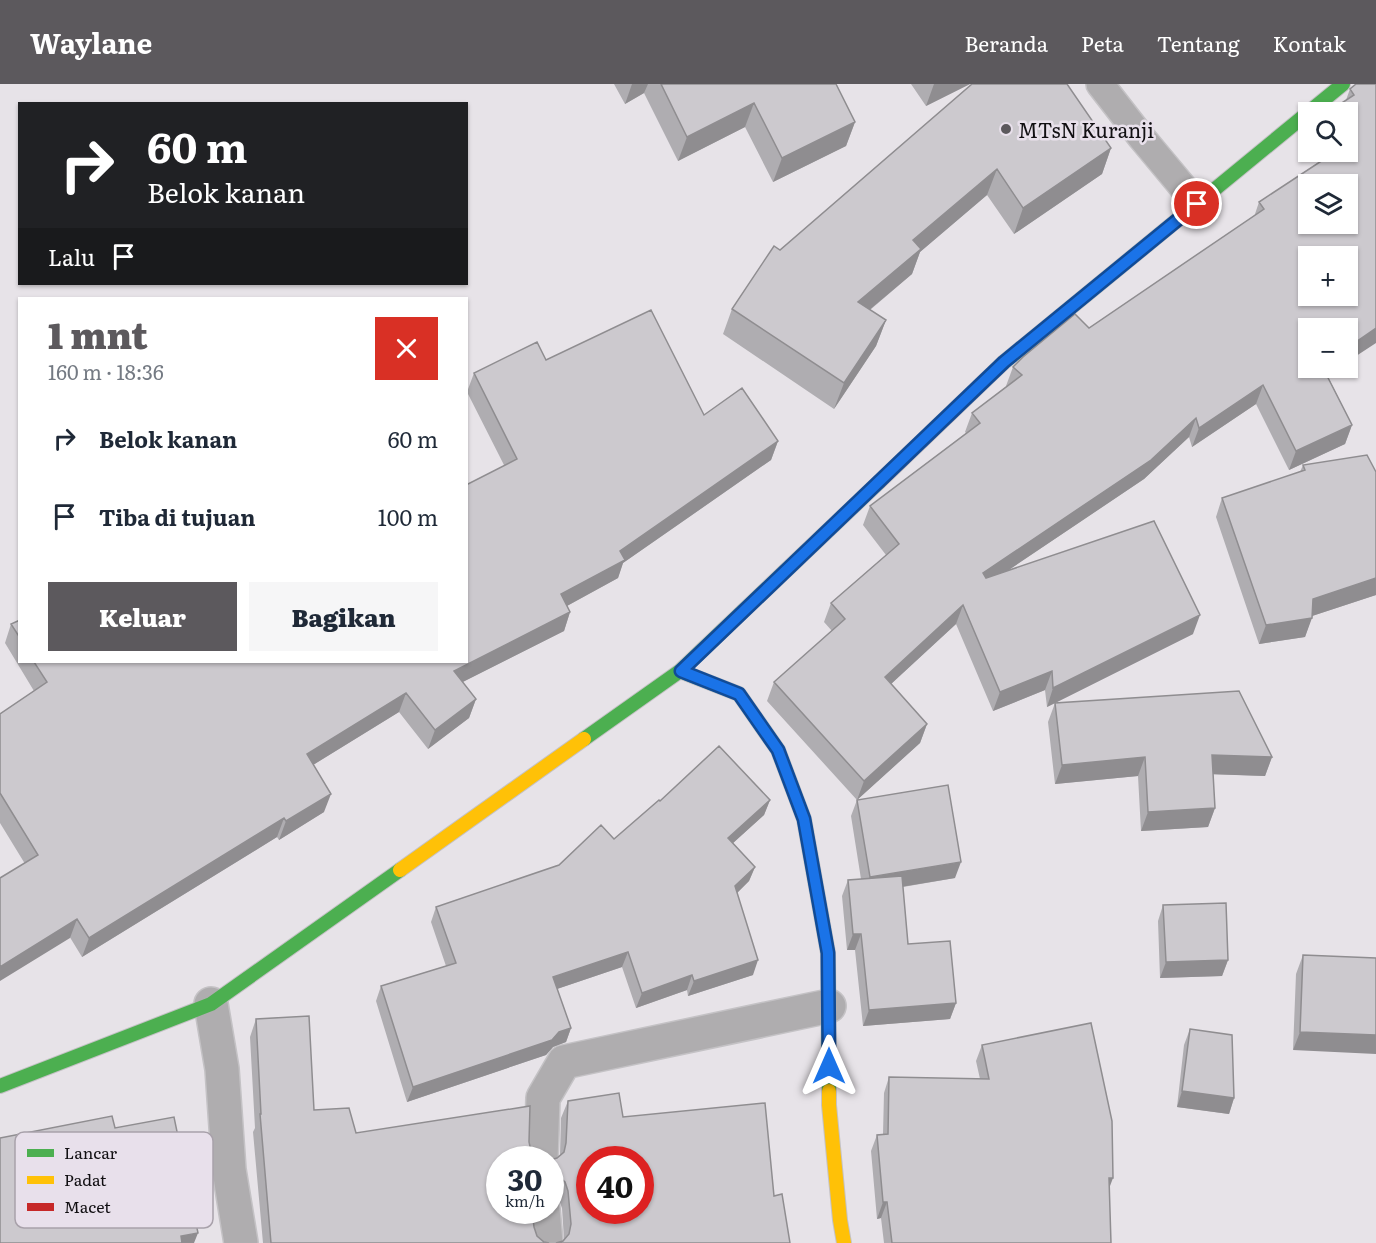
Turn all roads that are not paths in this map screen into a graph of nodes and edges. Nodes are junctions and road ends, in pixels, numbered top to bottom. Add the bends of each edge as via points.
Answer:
1 (1100, 84) edge
2 (1343, 84) edge
3 (1197, 204) junction
4 (681, 671) junction
5 (211, 1004) junction
6 (829, 1006) junction
7 (0, 1086) edge
8 (541, 1146) edge
9 (544, 1224) edge
10 (241, 1243) edge
11 (546, 1243) edge
12 (844, 1243) edge

1 - 3 lane
2 - 3 street
3 - 4 street via 1004,362
4 - 5 street
4 - 6 street via 739,694 778,750 804,819 828,953
5 - 7 street
5 - 10 street
6 - 8 street via 564,1062 543,1098
6 - 12 street via 829,1105
9 - 11 street

